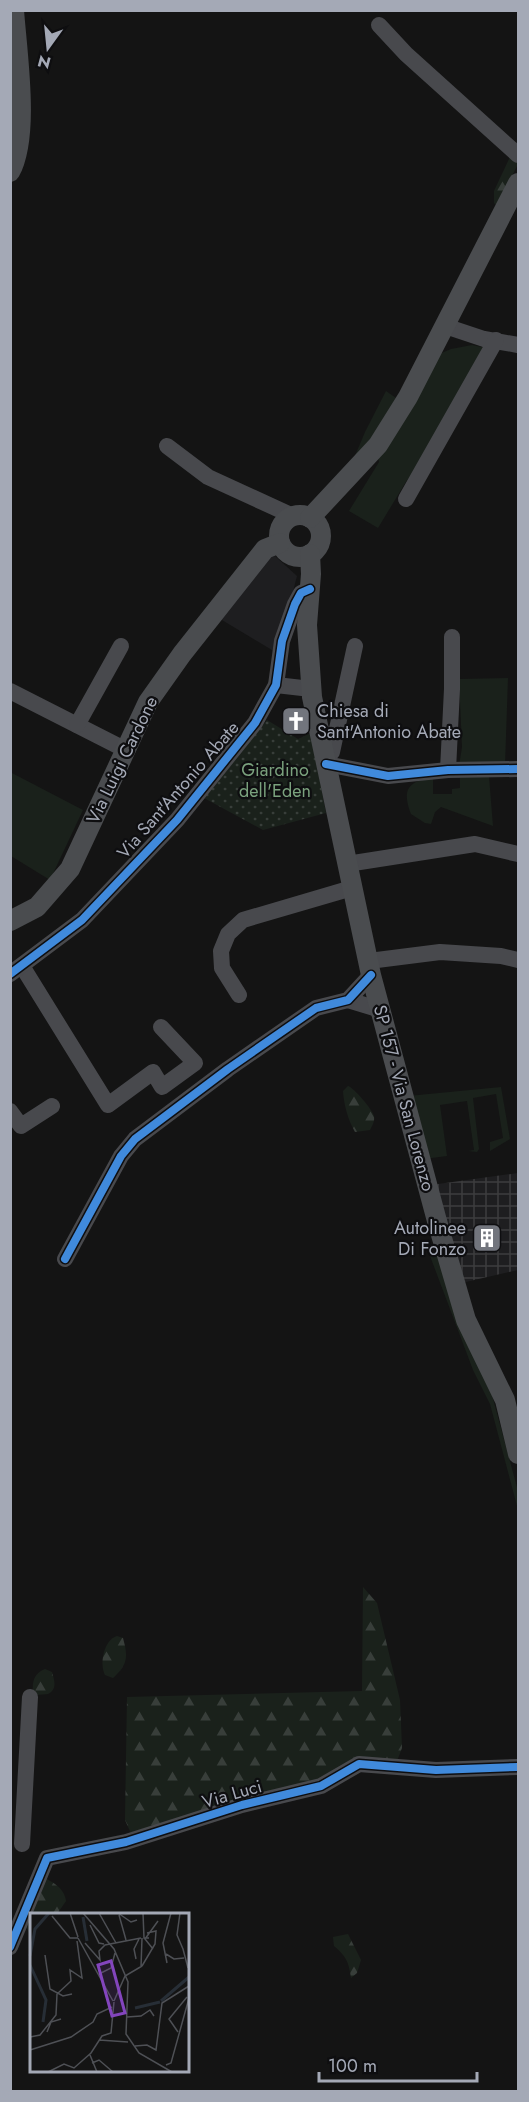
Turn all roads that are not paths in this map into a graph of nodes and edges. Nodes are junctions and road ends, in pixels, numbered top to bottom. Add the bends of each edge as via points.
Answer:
1 (14, 10) edge
2 (379, 25) dead end
3 (519, 155) edge
4 (10, 172) edge
5 (519, 183) edge
6 (445, 326) junction
7 (496, 340) junction
8 (519, 345) edge
9 (167, 446) dead end
10 (406, 499) dead end
11 (302, 517) junction
12 (280, 543) junction
13 (310, 554) junction
14 (310, 589) junction
15 (453, 637) dead end
16 (121, 646) dead end
17 (355, 646) dead end
18 (276, 685) junction
19 (311, 688) junction
20 (10, 691) edge
21 (77, 725) junction
22 (126, 750) junction
23 (325, 762) junction
24 (448, 770) junction
25 (519, 770) edge
26 (519, 854) edge
27 (347, 864) junction
28 (352, 888) junction
29 (10, 921) edge
30 (519, 960) edge
31 (370, 968) junction
32 (16, 970) edge
33 (238, 995) dead end
34 (348, 1000) junction
35 (381, 1010) junction
36 (161, 1027) dead end
37 (52, 1106) dead end
38 (10, 1111) edge
39 (65, 1259) dead end
40 (519, 1454) edge
41 (30, 1697) dead end
42 (519, 1767) edge
43 (16, 1843) edge
44 (47, 1858) junction
45 (10, 1947) edge

1 - 4 main road via 22,134
2 - 3 street
5 - 6 main road
6 - 7 street
6 - 11 main road via 378,445
7 - 8 street
7 - 10 street
9 - 11 street via 208,477
11 - 12 main road via 283,524
11 - 13 main road via 319,527 321,537
12 - 13 main road via 289,554
12 - 22 main road, Via Luigi Cardone via 265,549 182,654 148,702
13 - 14 main road, SP 157 - Via San Lorenzo
14 - 18 street, Via Sant'Antonio Abate via 301,593 295,604 282,641
14 - 19 main road, SP 157 - Via San Lorenzo via 307,625
15 - 24 street
16 - 21 street
17 - 23 street via 332,752
18 - 19 street
18 - 32 street, Via Sant'Antonio Abate via 257,720 177,820 82,920
19 - 23 main road, SP 157 - Via San Lorenzo
20 - 21 street
21 - 22 street
22 - 29 main road, Via Luigi Cardone via 70,869 37,907
23 - 24 street via 388,776
23 - 27 main road, SP 157 - Via San Lorenzo
24 - 25 street
26 - 27 street via 475,844
27 - 28 main road, SP 157 - Via San Lorenzo
28 - 31 main road, SP 157 - Via San Lorenzo
28 - 33 street via 243,920 228,934 221,951 222,968
30 - 31 street via 440,952
31 - 34 street
31 - 35 main road, SP 157 - Via San Lorenzo
32 - 36 street via 108,1105 153,1072 162,1087 195,1063
34 - 35 street
34 - 39 street via 316,1008 135,1139 121,1156
35 - 40 main road, SP 157 - Via San Lorenzo via 466,1320 505,1400
37 - 38 street via 21,1126
41 - 43 street
42 - 44 street, Via Luci via 436,1770 359,1764 321,1786 242,1805 129,1842
43 - 44 street
44 - 45 street

